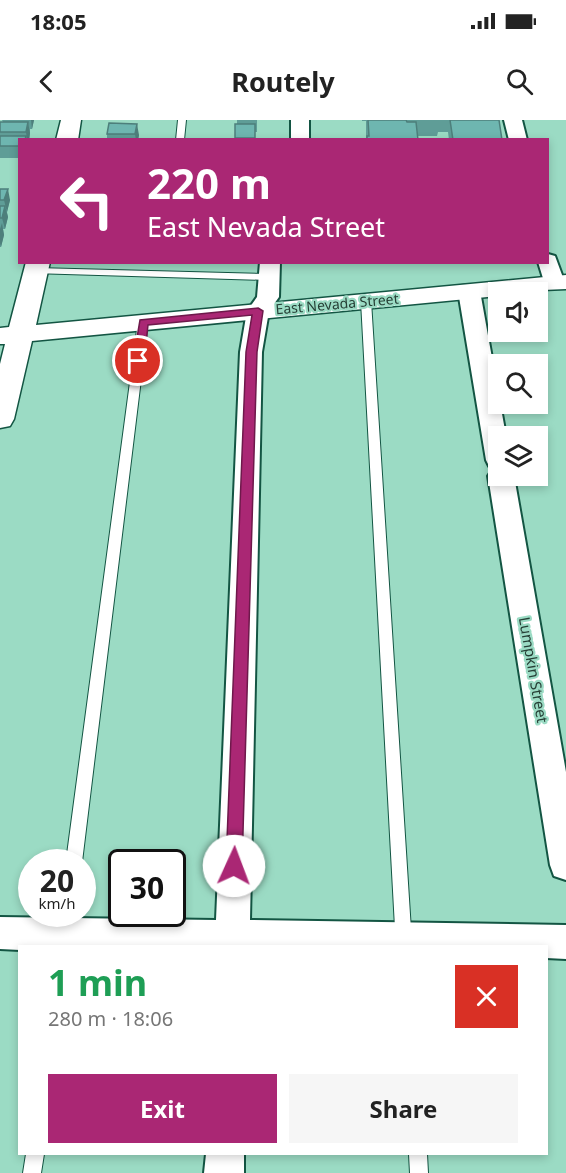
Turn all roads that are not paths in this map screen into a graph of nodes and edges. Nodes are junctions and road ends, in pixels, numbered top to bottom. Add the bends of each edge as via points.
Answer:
1 (71, 120) edge
2 (182, 120) edge
3 (300, 120) edge
4 (513, 120) edge
5 (67, 138) edge
6 (180, 138) edge
7 (300, 138) edge
8 (518, 138) edge
9 (166, 264) edge
10 (37, 267) edge
11 (269, 270) edge
12 (165, 274) junction
13 (556, 275) edge
14 (470, 291) junction
15 (366, 301) junction
16 (258, 311) junction
17 (143, 322) junction
18 (10, 335) edge
19 (0, 419) edge
20 (492, 426) edge
21 (503, 486) edge
22 (76, 849) edge
23 (566, 865) edge
24 (66, 931) edge
25 (0, 933) edge
26 (232, 941) edge
27 (566, 942) edge
28 (404, 943) edge
29 (35, 1155) edge
30 (225, 1155) edge
31 (418, 1155) edge
32 (32, 1173) edge
33 (224, 1173) edge
34 (419, 1173) edge

1 - 5 street
2 - 6 lane
3 - 7 street
4 - 8 street
9 - 12 lane
10 - 12 lane
10 - 18 street
11 - 12 lane
11 - 16 street via 268,297
13 - 14 street, East Nevada Street
14 - 15 street, East Nevada Street
14 - 20 street
15 - 16 street, East Nevada Street
15 - 28 lane
16 - 17 street, East Nevada Street
16 - 26 street via 251,352
17 - 18 street, East Nevada Street
17 - 22 lane
18 - 19 street
21 - 23 street, Lumpkin Street
24 - 25 street
24 - 26 street
26 - 28 street
27 - 28 street
29 - 32 lane
30 - 33 street
31 - 34 lane

